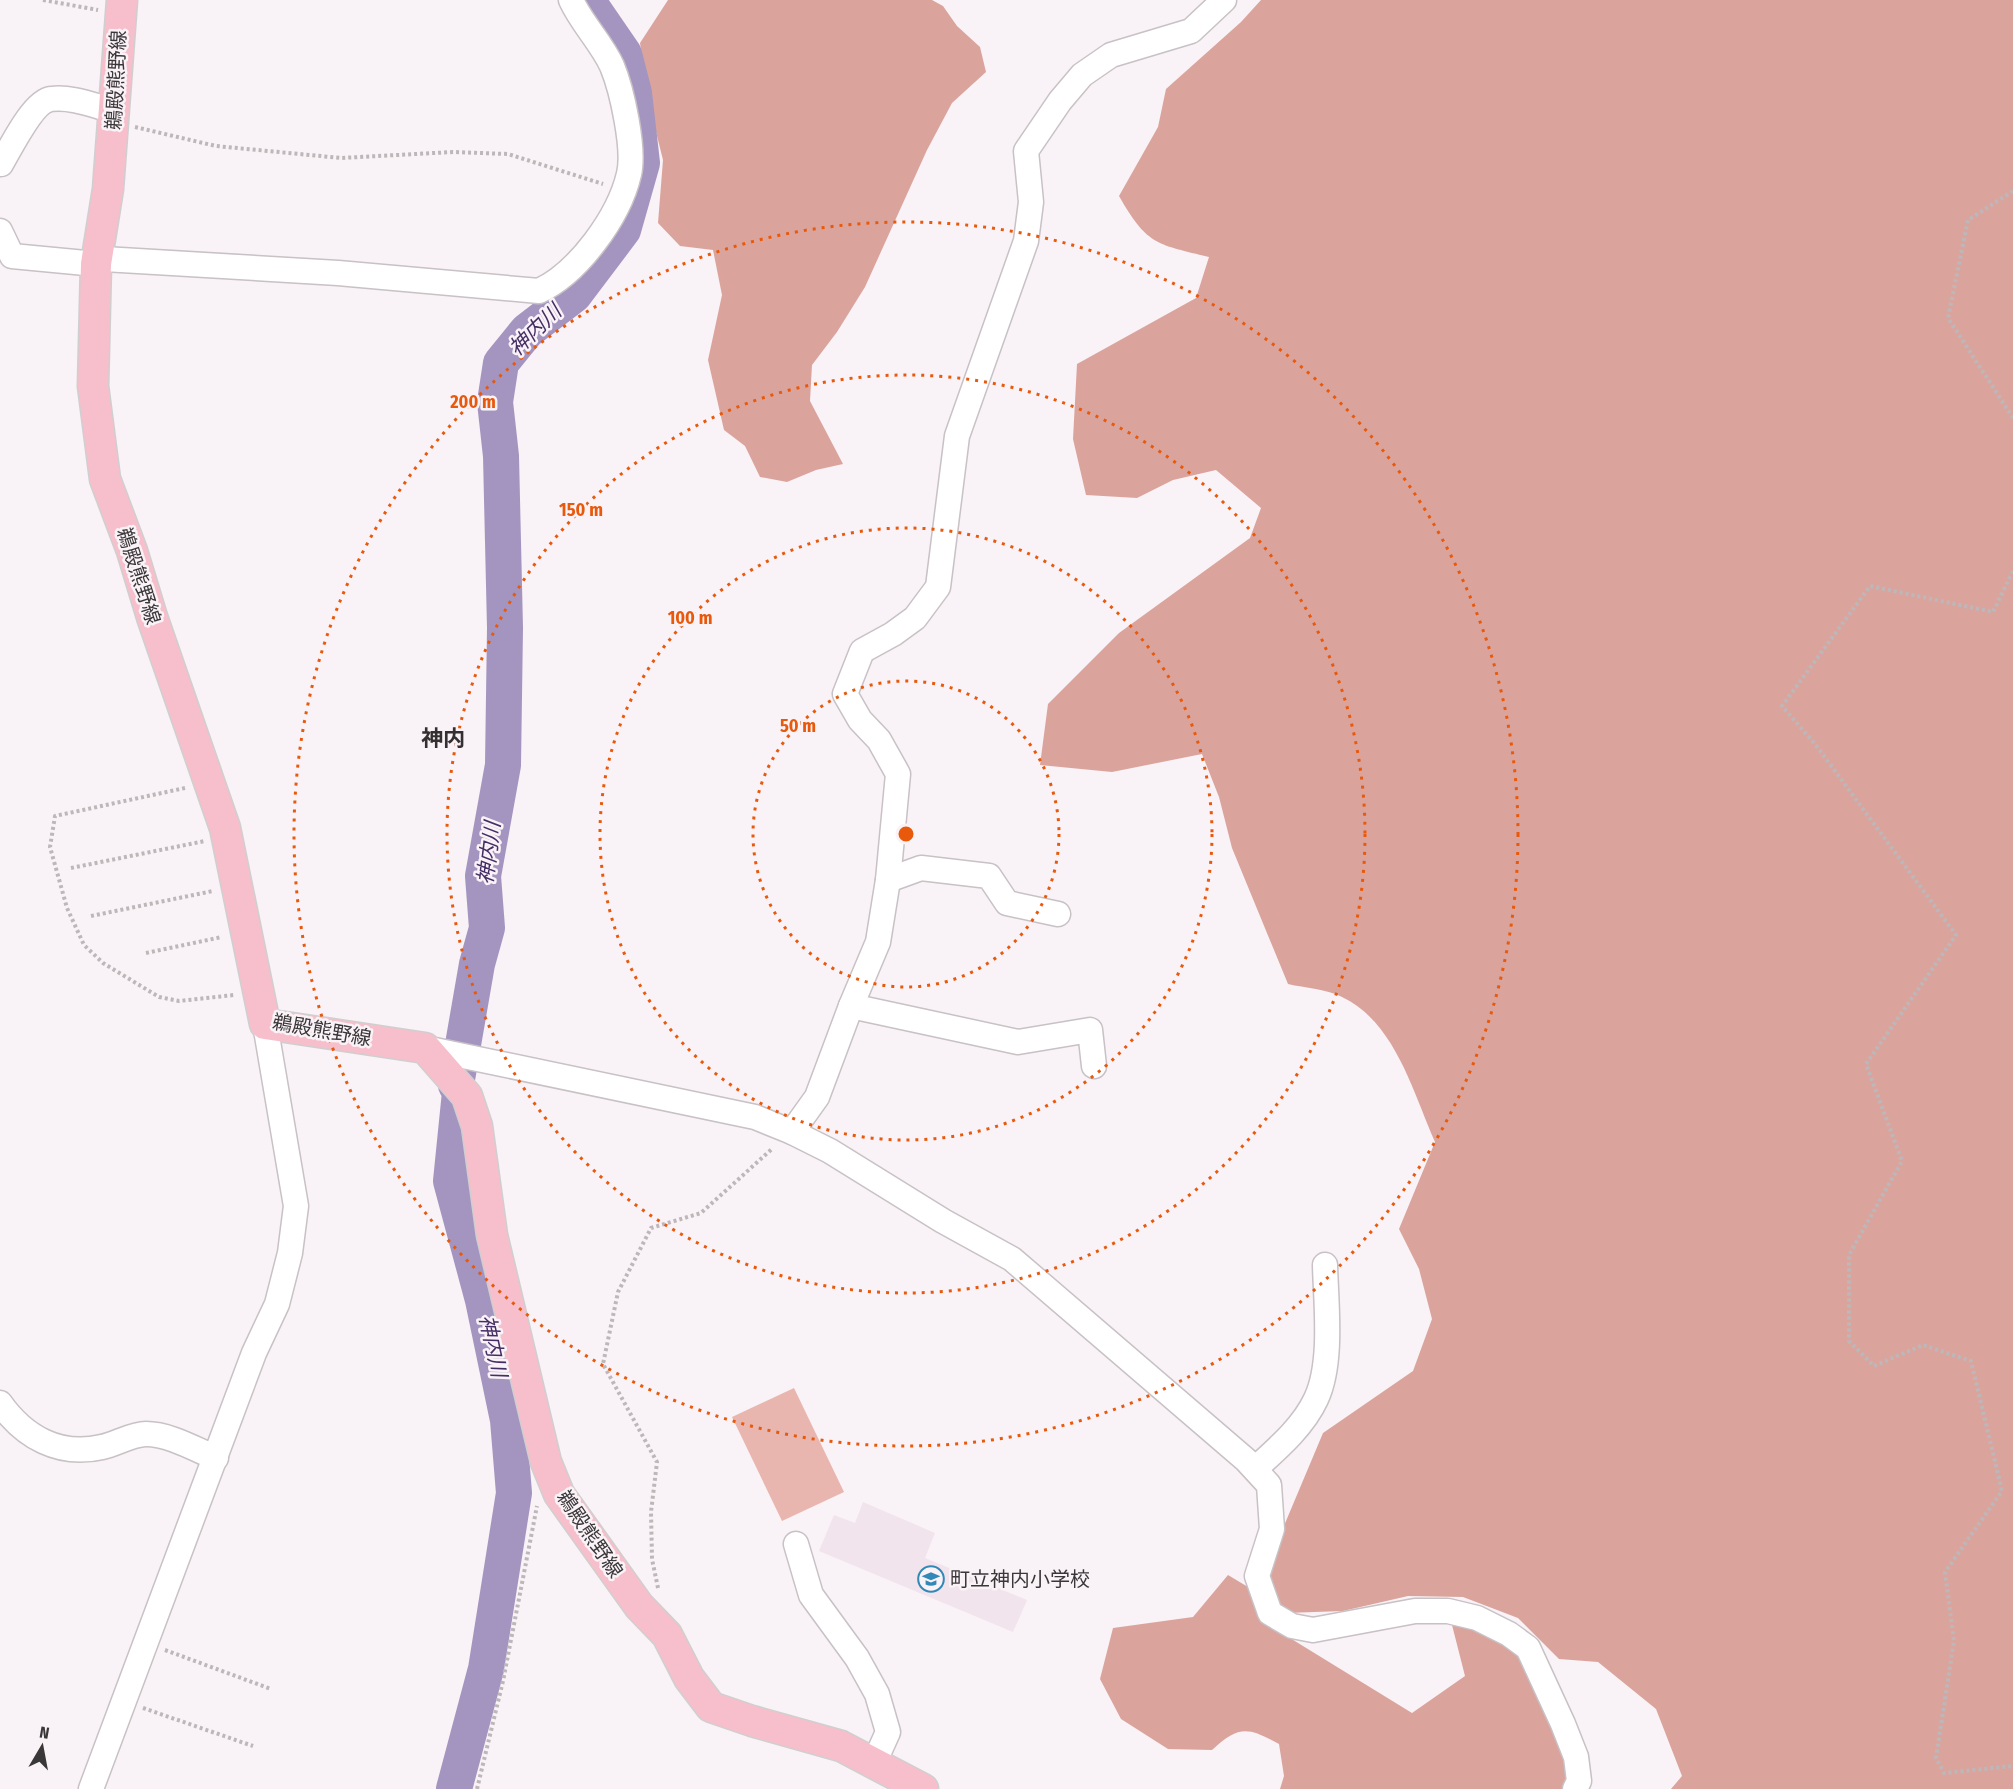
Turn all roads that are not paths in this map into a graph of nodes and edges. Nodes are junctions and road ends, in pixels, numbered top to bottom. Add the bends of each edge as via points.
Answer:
1 (571, 0) edge
2 (1224, 0) edge
3 (121, 7) edge
4 (114, 116) junction
5 (0, 169) edge
6 (0, 231) edge
7 (96, 264) junction
8 (888, 880) junction
9 (1058, 914) dead end
10 (851, 1006) junction
11 (265, 1024) junction
12 (425, 1048) junction
13 (1094, 1066) dead end
14 (792, 1132) junction
15 (1325, 1265) dead end
16 (0, 1403) edge
17 (216, 1458) junction
18 (1255, 1469) junction
19 (796, 1544) dead end
20 (874, 1762) junction
21 (90, 1789) edge
22 (923, 1789) edge
23 (1575, 1789) edge

1 - 7 street via 579,18 599,43 621,89 630,174 615,208 579,263 556,284 538,291 181,262 104,259
2 - 8 street via 1191,31 1111,56 1082,75 1026,151 1030,202 1026,241 957,436 938,587 915,618 862,651 845,694 898,774
3 - 4 main road, 鵜殿熊野線
4 - 5 street via 65,99 48,99 36,108
4 - 7 main road, 鵜殿熊野線
6 - 7 street via 12,256
7 - 11 main road, 鵜殿熊野線 via 93,386 105,479 226,836
8 - 9 street via 921,868 989,876 1007,903
8 - 10 street via 878,942
10 - 13 street via 1018,1042 1090,1030
10 - 14 street via 817,1097
11 - 12 main road, 鵜殿熊野線
11 - 17 street via 296,1206 290,1253 277,1304 254,1353
12 - 14 street via 755,1117
12 - 20 main road, 鵜殿熊野線 via 467,1096 477,1126 492,1235 546,1462 559,1494 639,1606 667,1635 688,1678 711,1707 841,1746
14 - 18 street via 1012,1259
15 - 18 street via 1324,1367 1316,1399 1297,1427
16 - 17 street via 14,1422 40,1442 63,1449 100,1448 146,1434
17 - 21 street
18 - 23 street via 1269,1485 1272,1529 1257,1576 1270,1613 1292,1626 1313,1630 1414,1611 1448,1611 1477,1618 1509,1634 1528,1648 1563,1724 1576,1757 1579,1781
19 - 20 street via 812,1595 857,1658 877,1694 888,1732
20 - 22 main road, 鵜殿熊野線

